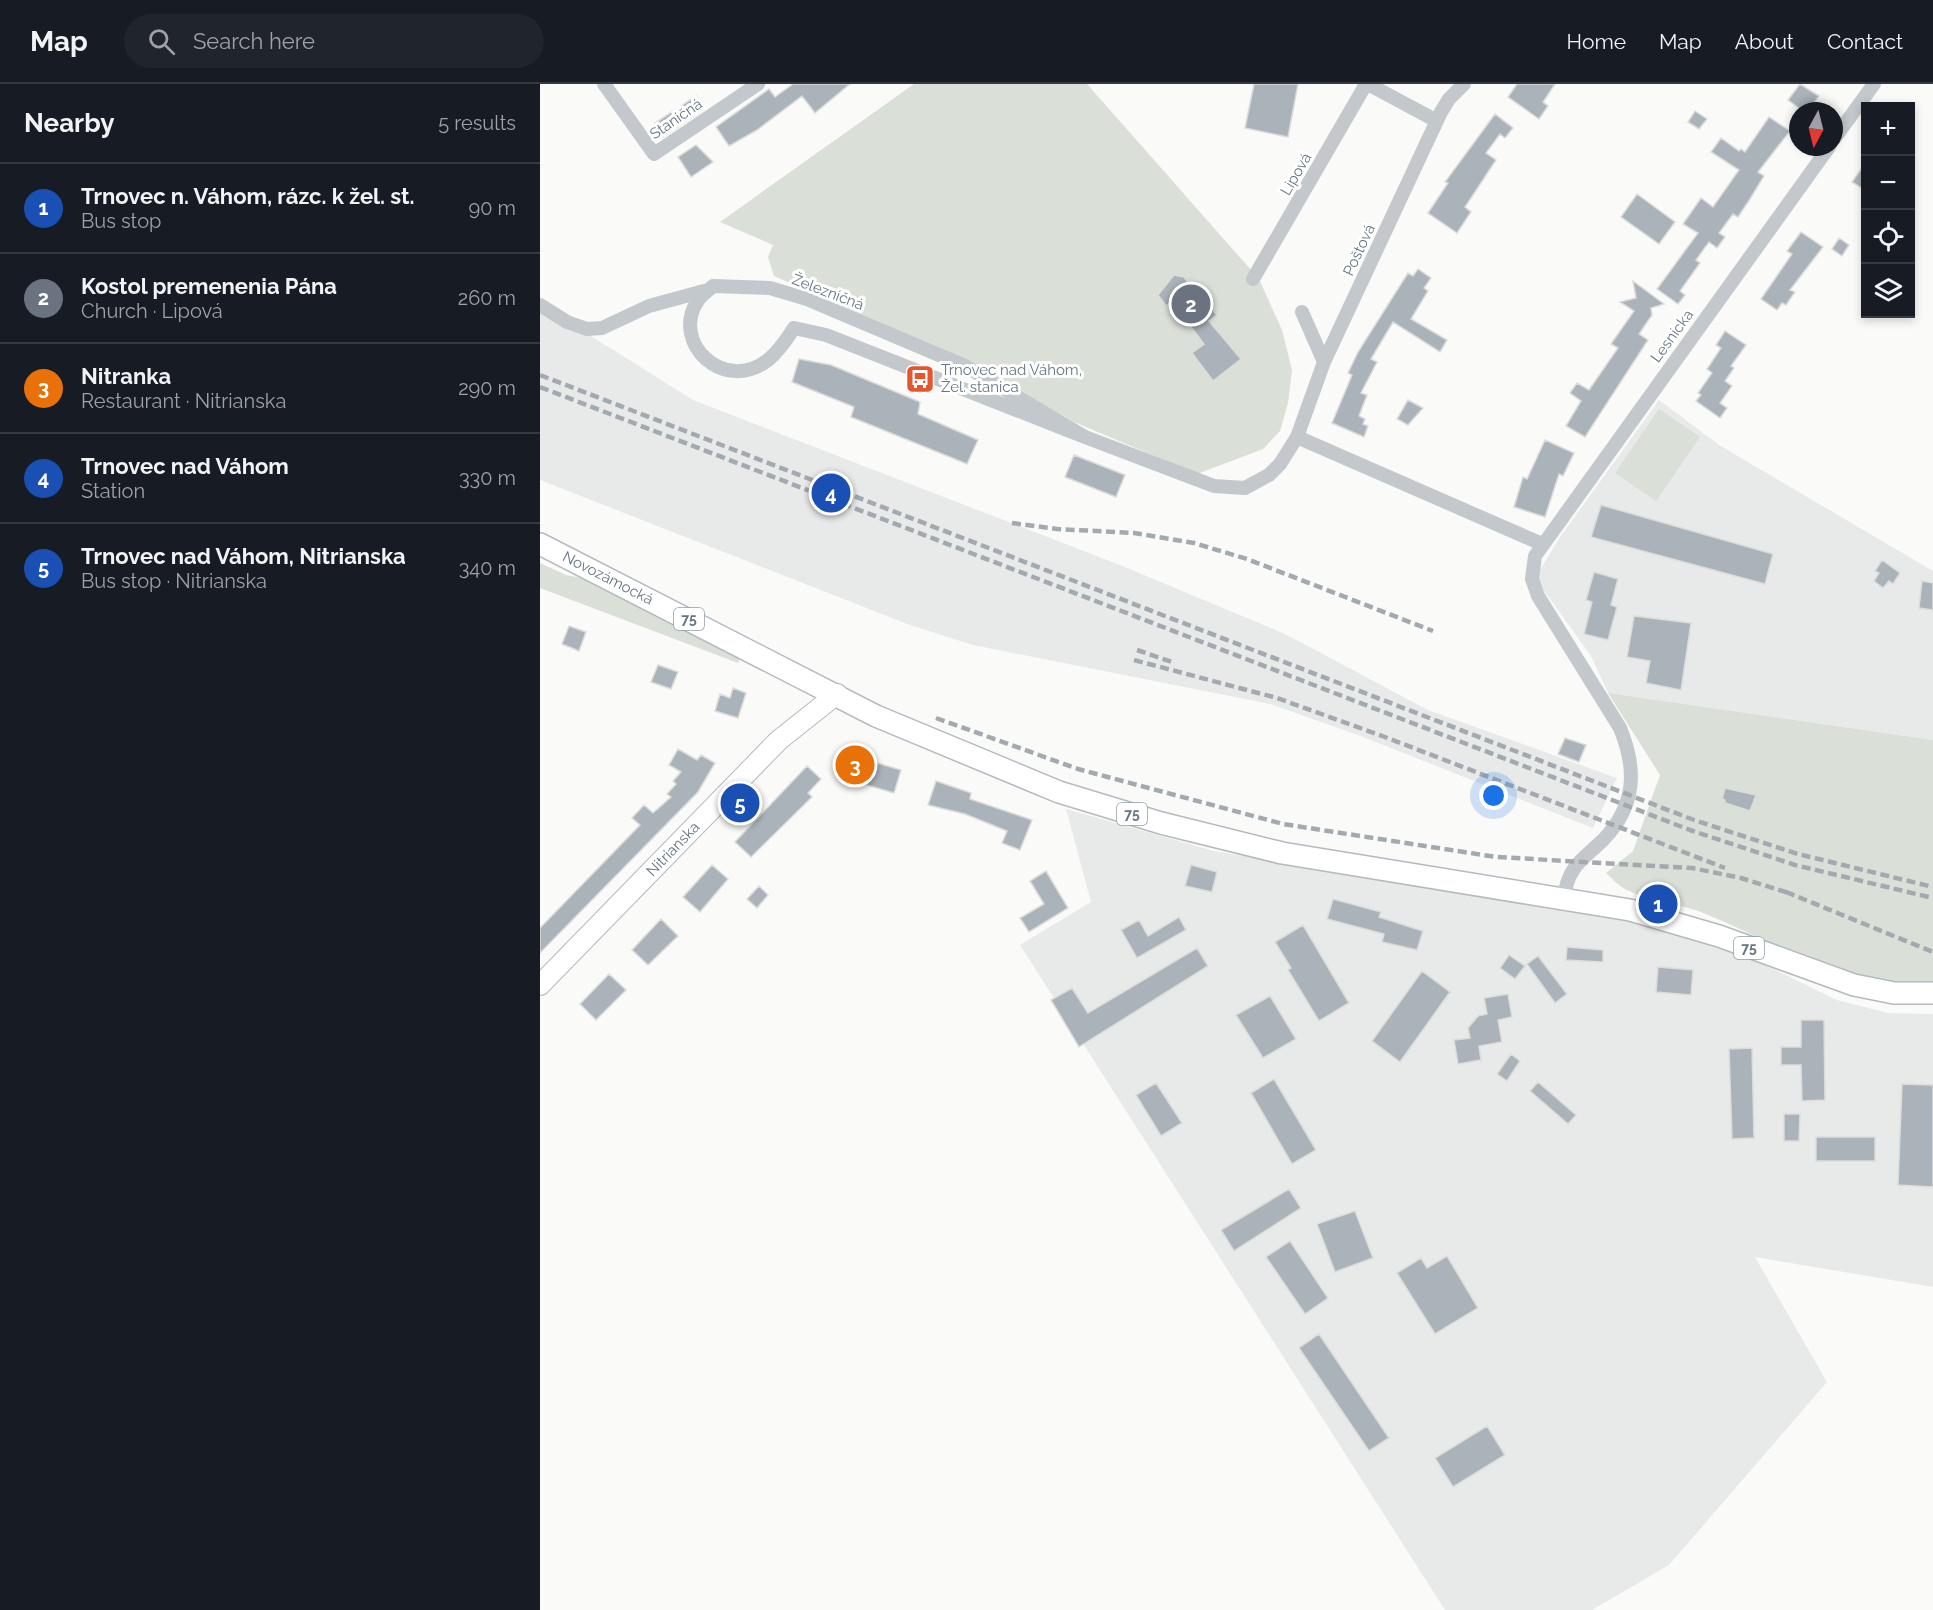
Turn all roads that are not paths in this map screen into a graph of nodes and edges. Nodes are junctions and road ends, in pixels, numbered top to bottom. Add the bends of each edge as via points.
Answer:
1 (604, 84) edge
2 (758, 84) edge
3 (1367, 84) edge
4 (1464, 84) edge
5 (1874, 84) edge
6 (1437, 121) junction
7 (1843, 127) edge
8 (1822, 156) edge
9 (1253, 279) dead end
10 (713, 286) junction
11 (540, 305) edge
12 (1302, 312) dead end
13 (1324, 362) junction
14 (1085, 437) junction
15 (1297, 437) junction
16 (540, 544) edge
17 (1542, 544) junction
18 (837, 694) junction
19 (1564, 898) junction
20 (540, 985) edge
21 (1933, 993) edge

1 - 2 street, Staničná via 654,154
3 - 6 street
3 - 9 street, Lipová
4 - 6 street, Poštová via 1449,99
5 - 7 street
6 - 13 street, Poštová
8 - 17 street, Lesnícka
10 - 11 street via 649,306 602,328 567,322
10 - 14 street, Železničná via 770,288 807,299 965,366
10 - 14 street, Železničná via 696,303 691,322 694,344 708,362 726,372 748,370 767,361 794,328 826,335
12 - 13 street
13 - 15 street, Poštová
14 - 15 street, Železničná via 1230,489 1245,488 1269,475
15 - 17 street
16 - 18 main road, Novozámocká / 75
17 - 19 street, Lesnícka via 1535,556 1532,579 1538,596 1620,728 1632,776 1622,815 1572,870
18 - 19 main road, 75 via 887,721 1009,773 1161,823 1282,853
18 - 20 main road, Nitrianska via 779,740
19 - 21 main road, 75 via 1656,916 1870,990

